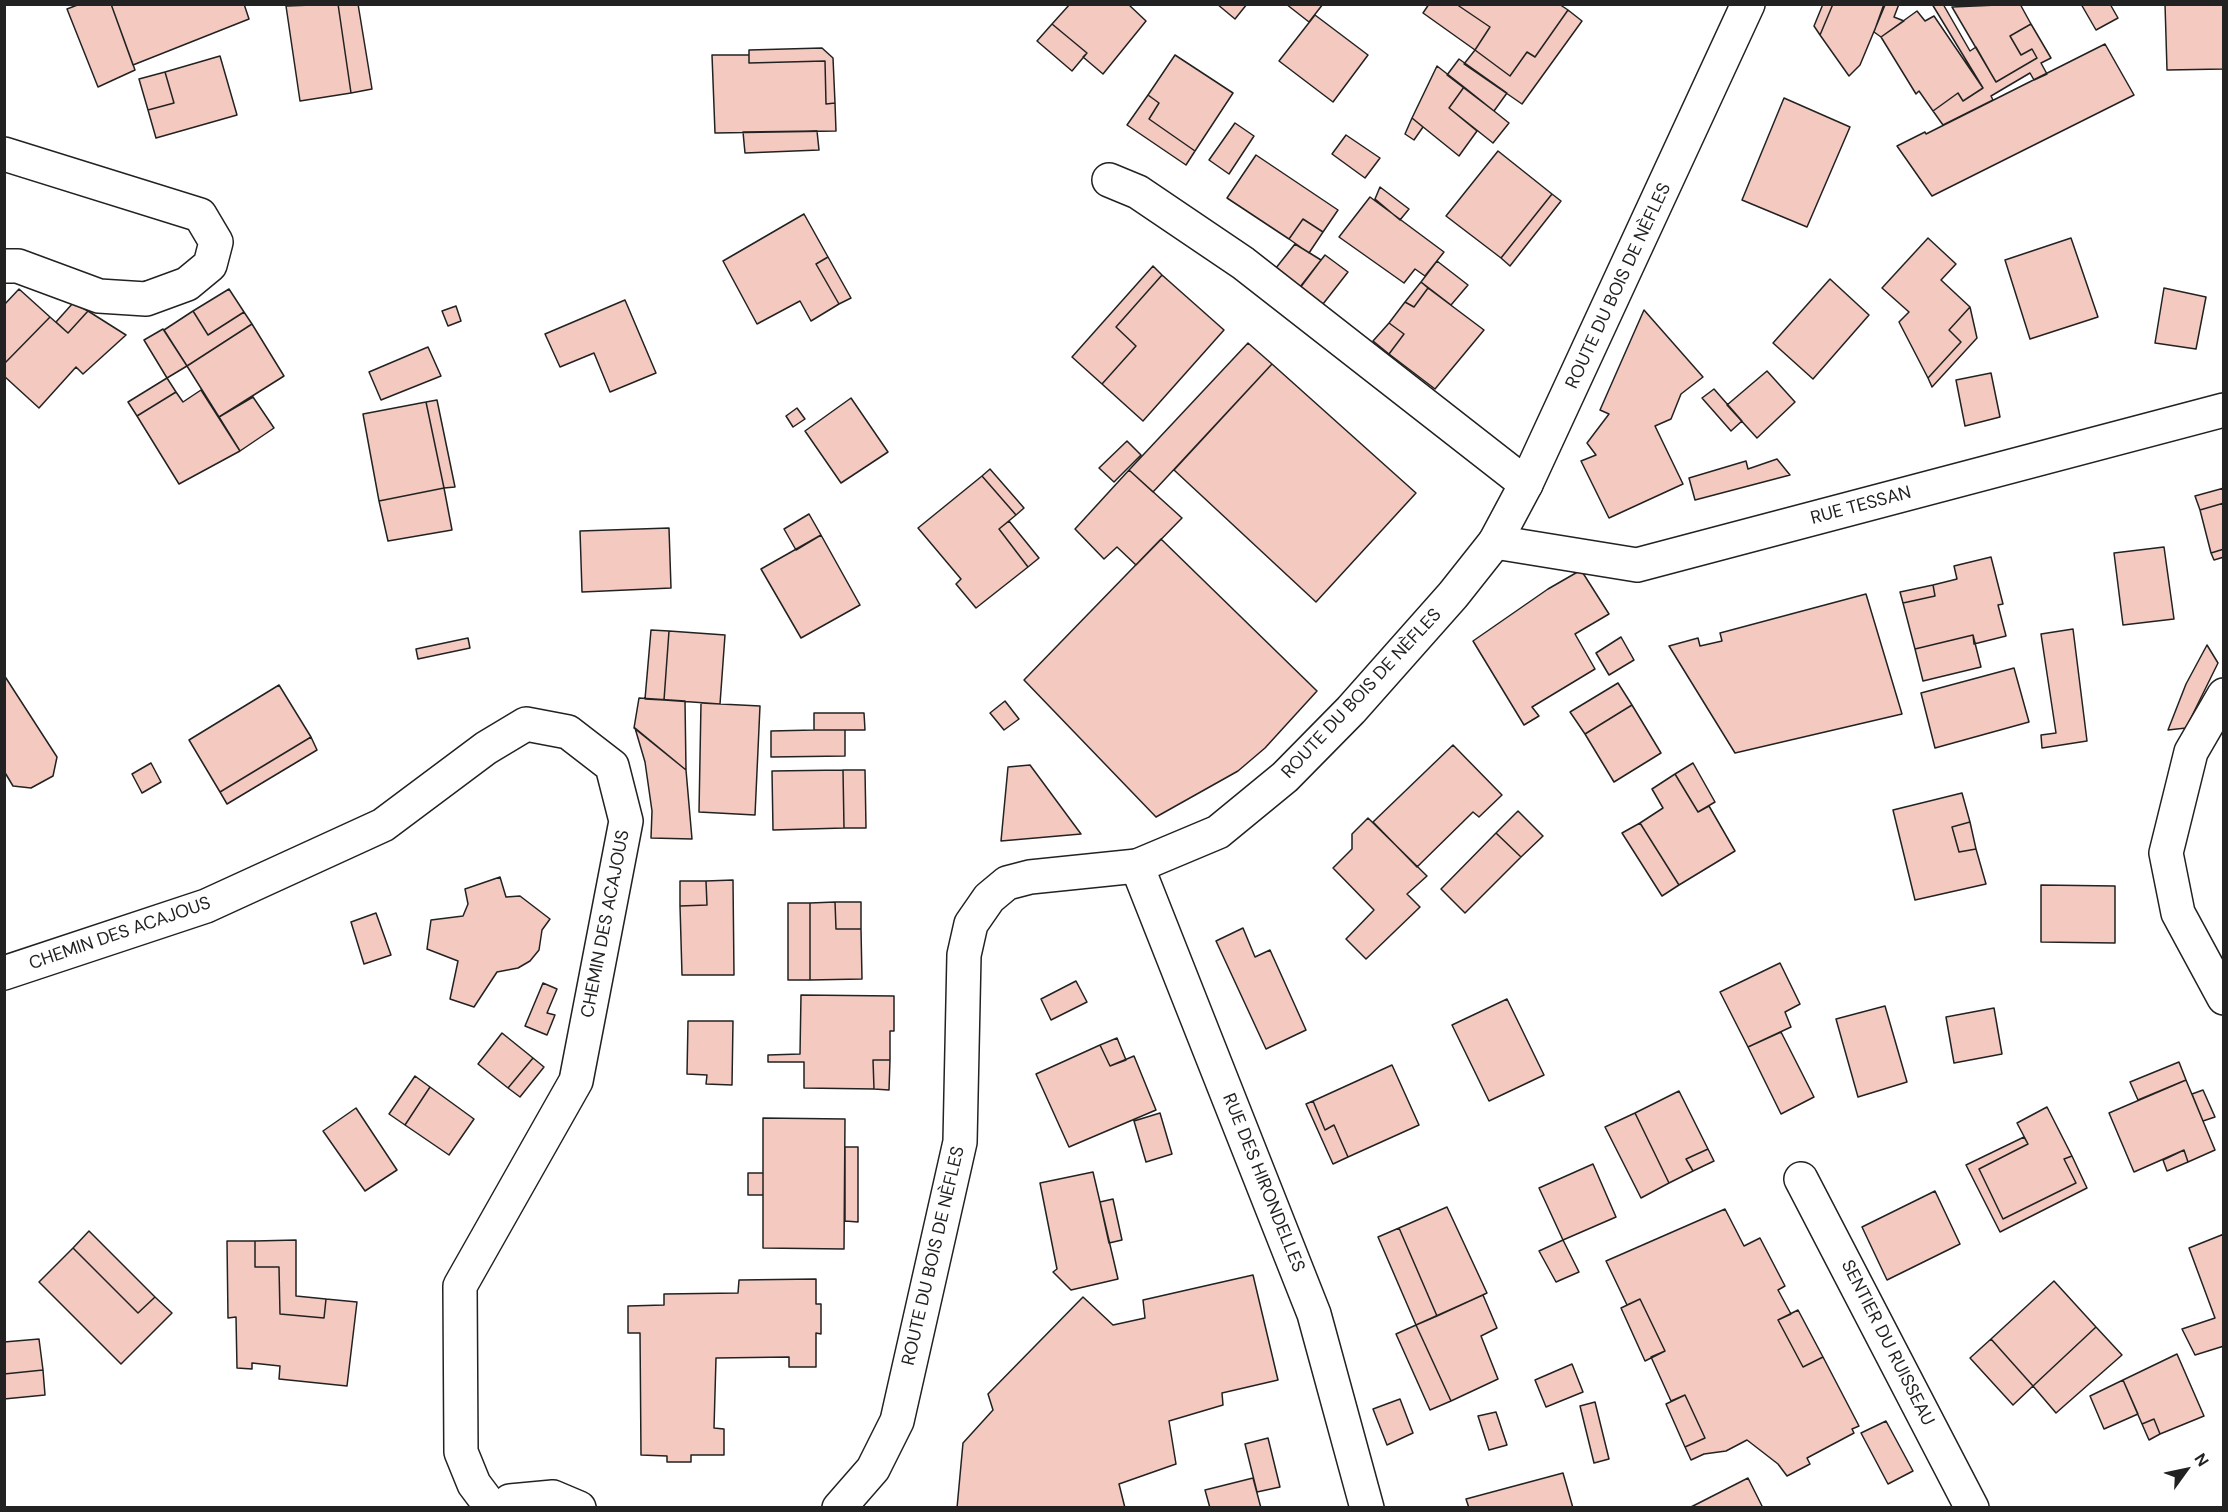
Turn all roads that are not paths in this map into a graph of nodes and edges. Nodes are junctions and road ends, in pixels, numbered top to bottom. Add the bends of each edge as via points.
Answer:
1 (1748, 4) edge
2 (4, 154) edge
3 (1109, 180) dead end
4 (4, 266) edge
5 (2223, 410) edge
6 (1526, 484) junction
7 (1495, 542) junction
8 (2223, 695) edge
9 (1137, 866) junction
10 (4, 973) edge
11 (2223, 998) edge
12 (1801, 1179) dead end
13 (492, 1508) edge
14 (505, 1508) edge
15 (579, 1508) edge
16 (839, 1508) edge
17 (1367, 1508) edge
18 (1972, 1508) edge

1 - 6 street, ROUTE DU BOIS DE NÈFLES
2 - 4 street via 200,215 216,242 210,265 187,284 146,299 99,296 18,266
3 - 6 street via 1138,192 1243,263
5 - 7 street, RUE TESSAN via 1637,565
6 - 7 street, ROUTE DU BOIS DE NÈFLES
7 - 9 street, ROUTE DU BOIS DE NÈFLES via 1453,596 1285,777 1218,832
8 - 11 street via 2191,752 2166,853 2178,913
9 - 16 street, ROUTE DU BOIS DE NÈFLES via 1007,883 989,898 971,924 964,955 960,1142 955,1166 897,1421 873,1469
9 - 17 street, RUE DES HIRONDELLES via 1314,1314
10 - 13 street, CHEMIN DES ACAJOUS via 206,906 383,825 486,748 526,724 568,732 612,766 626,821 576,1081 460,1286 461,1452 474,1484
12 - 18 street, SENTIER DU RUISSEAU
14 - 15 street via 510,1501 553,1497

